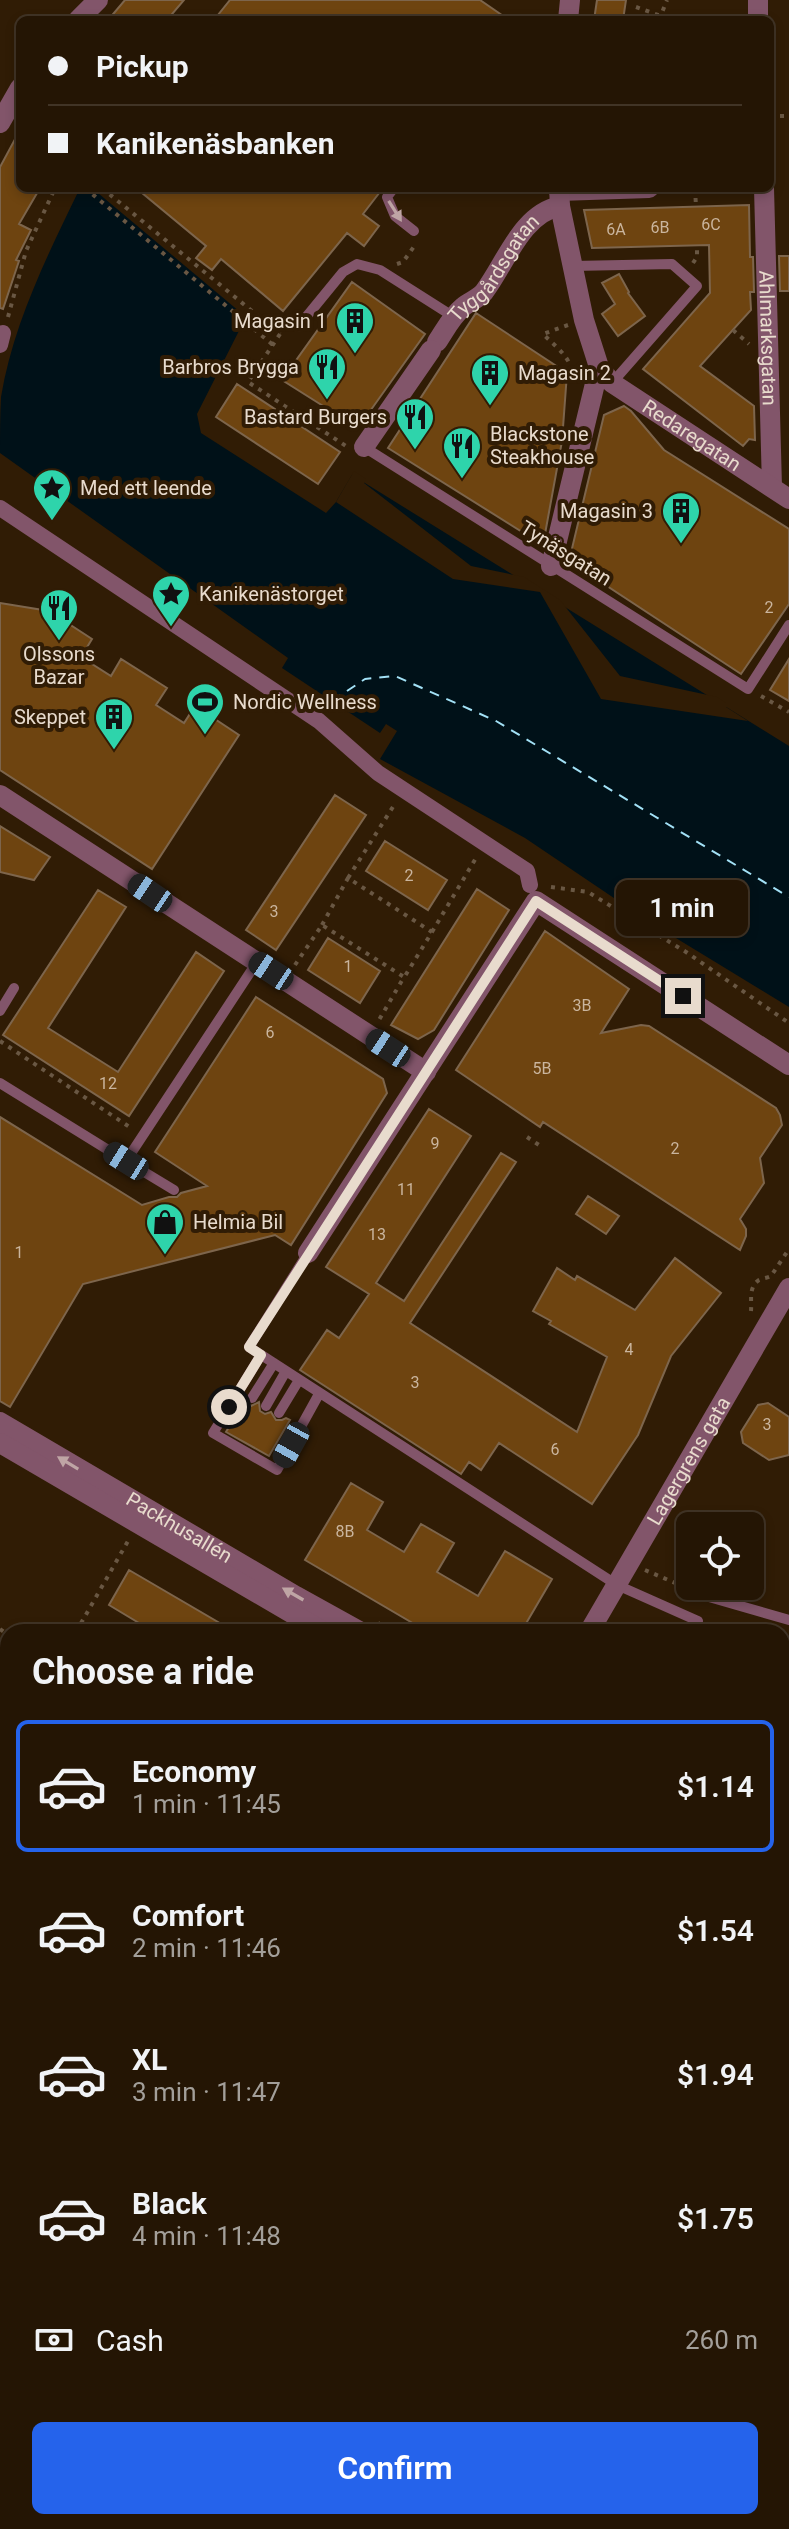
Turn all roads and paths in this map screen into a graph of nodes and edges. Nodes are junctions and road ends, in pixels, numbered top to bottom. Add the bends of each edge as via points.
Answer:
1 (98, 0) edge
2 (636, 7) dead end
3 (82, 16) edge
4 (656, 16) edge
5 (16, 95) edge
6 (0, 123) edge
7 (53, 192) edge
8 (90, 192) edge
9 (107, 192) edge
10 (391, 192) edge
11 (598, 192) edge
12 (695, 192) edge
13 (764, 192) edge
14 (560, 195) edge
15 (696, 207) dead end
16 (414, 231) dead end
17 (413, 248) dead end
18 (403, 262) dead end
19 (573, 266) junction
20 (454, 317) junction
21 (584, 320) junction
22 (298, 327) dead end
23 (2, 339) edge
24 (273, 345) junction
25 (599, 367) junction
26 (612, 383) junction
27 (589, 410) junction
28 (364, 447) junction
29 (780, 493) edge
30 (0, 508) edge
31 (551, 566) junction
32 (789, 625) edge
33 (748, 689) junction
34 (789, 712) edge
35 (0, 795) edge
36 (398, 799) dead end
37 (479, 852) dead end
38 (348, 878) junction
39 (533, 893) junction
40 (322, 925) junction
41 (432, 932) junction
42 (257, 962) junction
43 (404, 977) junction
44 (285, 980) junction
45 (14, 988) dead end
46 (0, 1011) edge
47 (789, 1023) edge
48 (370, 1035) junction
49 (0, 1041) edge
50 (789, 1065) edge
51 (426, 1072) junction
52 (0, 1083) edge
53 (143, 1136) junction
54 (527, 1137) dead end
55 (539, 1145) dead end
56 (126, 1161) junction
57 (174, 1190) dead end
58 (308, 1253) joint
59 (786, 1301) edge
60 (261, 1355) junction
61 (274, 1363) junction
62 (286, 1371) junction
63 (299, 1380) junction
64 (319, 1394) junction
65 (252, 1398) dead end
66 (266, 1406) dead end
67 (279, 1413) dead end
68 (0, 1422) edge
69 (0, 1443) edge
70 (128, 1541) dead end
71 (630, 1562) junction
72 (676, 1582) edge
73 (617, 1585) junction
74 (719, 1600) edge
75 (789, 1620) edge
76 (698, 1621) dead end
77 (81, 1624) edge
78 (310, 1624) edge
79 (347, 1624) edge
80 (594, 1624) edge

1 - 3 street
2 - 4 path
5 - 6 street
7 - 23 path via 26,251
8 - 24 path
9 - 24 path via 280,334
10 -> 16 lane via 387,197 395,216
11 - 14 street
12 - 15 path
13 - 29 street, Ahlmarksgatan
14 - 19 street
14 - 20 street, Tyggårdsgatan via 521,235 481,296
17 - 18 path
19 - 21 street
19 - 26 lane via 672,264 697,286
20 - 22 lane via 380,270 357,264 343,272
20 - 28 street, Tyggårdsgatan
21 - 25 street
21 - 27 path via 543,334 569,359 573,403
24 - 28 path via 248,382 345,446
25 - 26 street, Redaregatan
25 - 27 street
26 - 29 street, Redaregatan
27 - 31 street
28 - 31 lane, Tynäsgatan
30 - 39 street via 319,721 378,773 527,871
31 - 33 lane, Tynäsgatan
32 - 33 lane
33 - 34 path
35 - 42 street
36 - 38 path
37 - 41 path
38 - 40 path
38 - 41 path
39 - 47 path via 588,892
39 - 50 street
39 - 51 street
40 - 43 path
40 - 44 path
41 - 43 path
42 - 44 street
42 - 53 lane
43 - 48 path
44 - 48 street
45 - 46 lane
48 - 51 street
49 - 53 path
51 - 58 street
52 - 56 lane
53 - 56 lane
54 - 55 path
56 - 57 lane
58 - 60 lane via 249,1347
59 - 71 street, Lagergrens gata
60 - 61 lane
60 - 64 lane via 213,1433 277,1470
61 - 62 lane
61 - 65 lane
62 - 63 lane
62 - 66 lane
63 - 64 lane
63 - 67 lane
64 - 73 lane
79 -> 68 street, Packhusallén
69 - 78 street, Packhusallén
70 - 77 path
71 - 72 path
71 - 73 street, Lagergrens gata
73 - 76 lane
73 - 80 street, Lagergrens gata
74 - 75 lane

